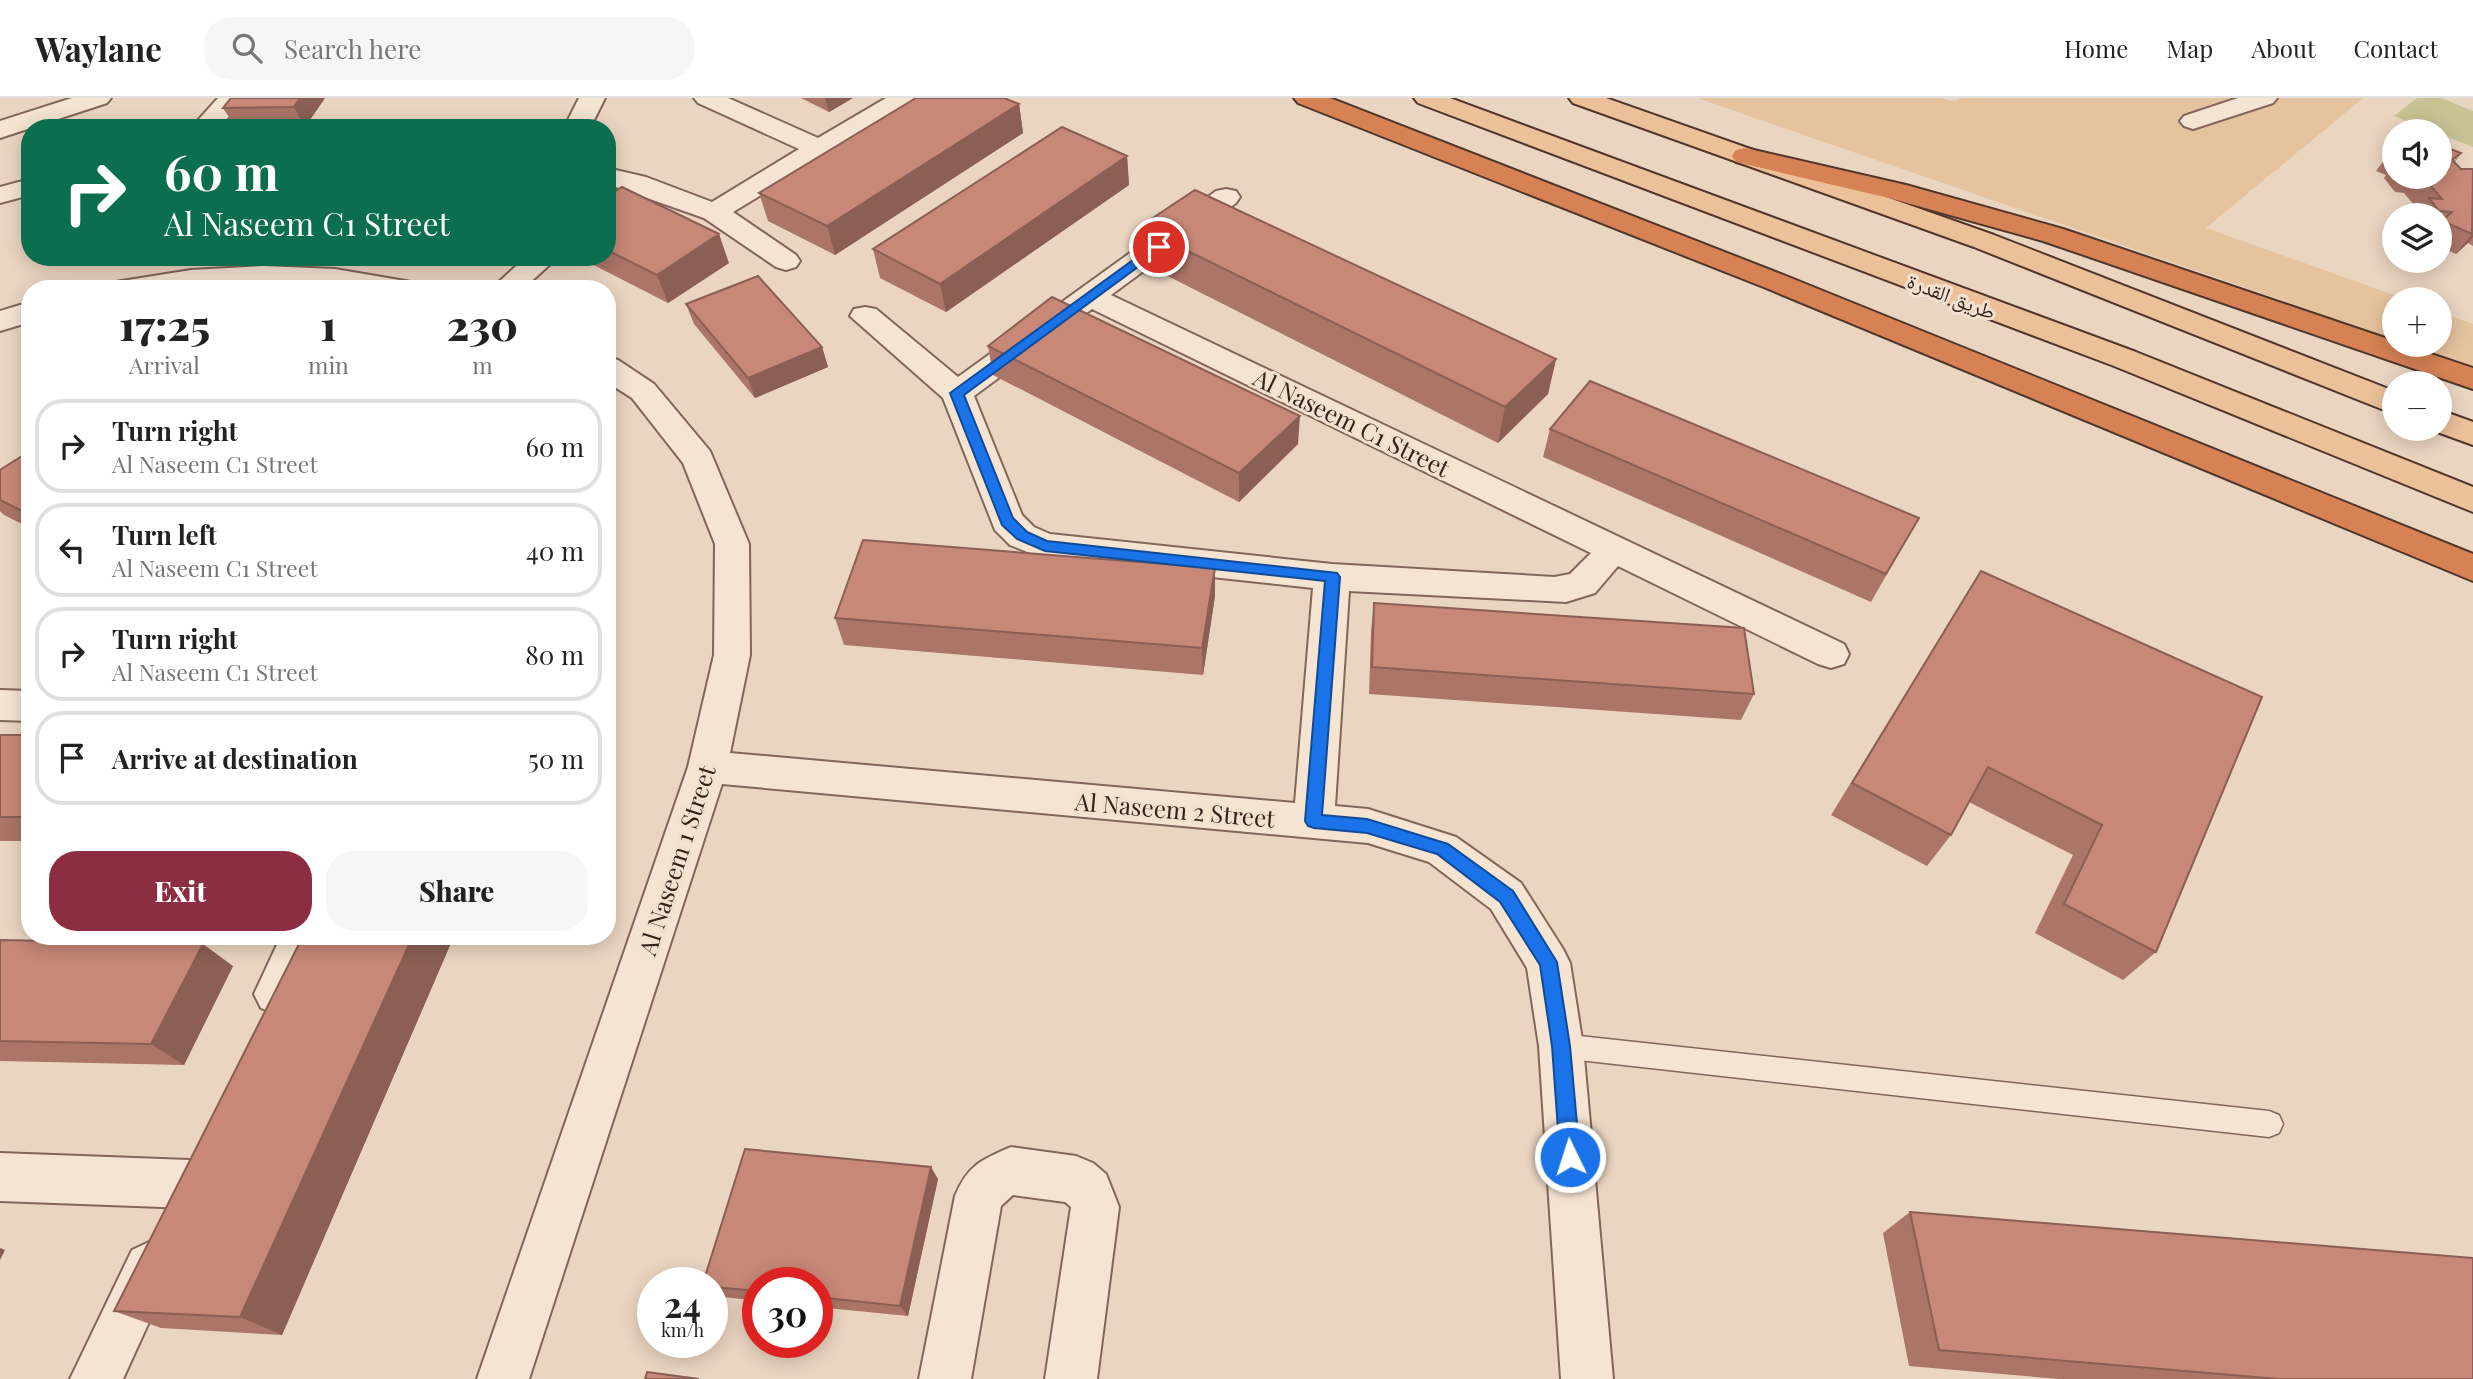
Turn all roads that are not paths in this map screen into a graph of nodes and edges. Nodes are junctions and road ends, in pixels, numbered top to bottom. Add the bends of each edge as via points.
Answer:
1 (98, 98) edge
2 (232, 98) edge
3 (592, 98) edge
4 (707, 98) edge
5 (904, 98) edge
6 (1307, 98) edge
7 (1427, 98) edge
8 (1582, 98) edge
9 (2264, 98) edge
10 (34, 119) edge
11 (212, 119) edge
12 (582, 119) edge
13 (2193, 121) dead end
14 (21, 123) edge
15 (0, 130) edge
16 (820, 149) junction
17 (1745, 156) junction
18 (616, 178) edge
19 (636, 183) junction
20 (21, 189) edge
21 (0, 195) edge
22 (1226, 197) dead end
23 (616, 199) edge
24 (714, 212) junction
25 (786, 261) dead end
26 (2134, 261) junction
27 (533, 266) edge
28 (189, 280) edge
29 (351, 280) edge
30 (516, 280) edge
31 (1092, 296) junction
32 (21, 314) edge
33 (865, 316) dead end
34 (0, 322) edge
35 (2392, 371) edge
36 (616, 373) edge
37 (2007, 375) junction
38 (2473, 379) edge
39 (957, 393) junction
40 (2452, 393) edge
41 (2382, 398) edge
42 (2473, 401) edge
43 (2452, 426) edge
44 (2473, 434) edge
45 (2473, 500) edge
46 (1612, 548) junction
47 (2473, 553) edge
48 (2473, 568) edge
49 (1332, 577) junction
50 (1830, 654) dead end
51 (0, 705) edge
52 (21, 706) edge
53 (708, 767) junction
54 (1314, 821) junction
55 (299, 945) edge
56 (257, 1035) edge
57 (1561, 1046) junction
58 (2269, 1124) dead end
59 (0, 1177) edge
60 (96, 1379) edge
61 (503, 1379) edge
62 (945, 1379) edge
63 (1071, 1379) edge
64 (1587, 1379) edge

1 - 10 street
2 - 11 street
3 - 12 street
4 - 16 street
5 - 16 street
6 - 37 highway
7 - 45 main road, طريق القدرة via 2125,359
8 - 17 main road
9 - 13 street
14 - 15 street
16 - 24 street
17 - 26 highway via 1974,211
17 - 41 main road via 1984,241
18 - 19 street
19 - 23 street
19 - 24 street
20 - 21 street
22 - 31 street
24 - 25 street
26 - 35 highway via 2288,331
26 - 38 highway
27 - 30 street
28 - 29 street via 281,274
31 - 39 street
31 - 46 street, Al Naseem C1 Street
32 - 34 street
33 - 39 street
36 - 53 street, Al Naseem 1 Street via 643,391 698,459 732,544 732,655
37 - 47 highway via 2221,444
37 - 48 highway
39 - 49 street via 1007,521 1022,536 1070,550
40 - 42 highway
43 - 44 main road
46 - 49 street via 1591,579 1568,589
46 - 50 street, Al Naseem C1 Street
49 - 54 street
51 - 52 street
53 - 54 street, Al Naseem 2 Street
53 - 61 street, Al Naseem 1 Street
54 - 57 street, Al Naseem 2 Street via 1367,826 1443,849 1506,896 1548,962
55 - 56 street
57 - 58 lane
57 - 64 street, Al Naseem 2 Street
59 - 60 street via 183,1196
62 - 63 street via 979,1196 992,1180 1011,1171 1076,1180 1089,1191 1095,1207

